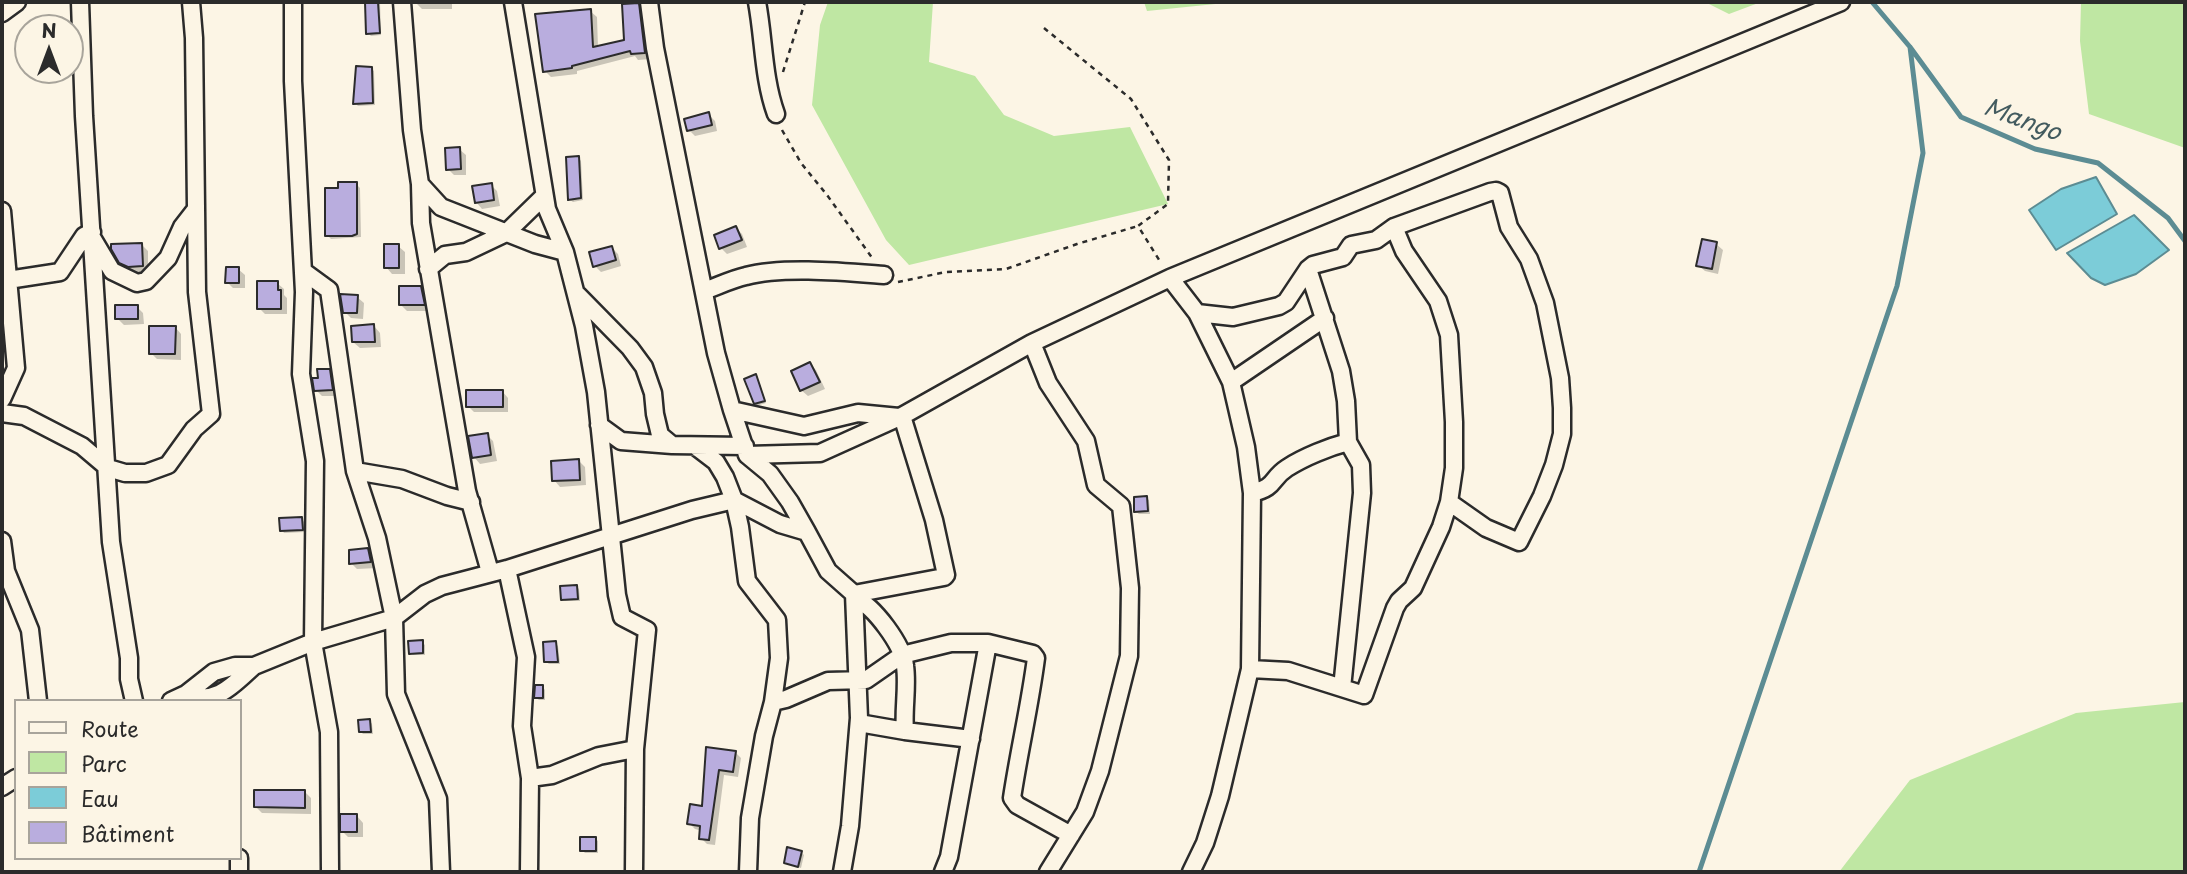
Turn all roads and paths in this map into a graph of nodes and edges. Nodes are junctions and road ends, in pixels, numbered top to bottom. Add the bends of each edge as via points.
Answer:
1 (17, 2) edge
2 (80, 2) edge
3 (191, 2) edge
4 (293, 2) edge
5 (402, 2) edge
6 (513, 2) edge
7 (649, 2) edge
8 (757, 2) edge
9 (805, 2) edge
10 (1841, 2) edge
11 (2, 13) edge
12 (1044, 28) dead end
13 (780, 82) dead end
14 (776, 114) joint
15 (419, 184) junction
16 (544, 196) junction
17 (196, 209) junction
18 (2, 211) edge
19 (1139, 226) junction
20 (1394, 227) junction
21 (506, 233) junction
22 (92, 235) junction
23 (565, 252) junction
24 (428, 269) junction
25 (1308, 269) junction
26 (303, 271) junction
27 (884, 275) junction
28 (1170, 278) junction
29 (8, 280) junction
30 (704, 291) junction
31 (577, 294) junction
32 (1197, 313) junction
33 (1325, 318) junction
34 (1032, 343) junction
35 (1231, 382) junction
36 (2, 399) edge
37 (732, 410) junction
38 (2, 413) edge
39 (901, 417) junction
40 (599, 425) junction
41 (1348, 442) junction
42 (672, 445) junction
43 (695, 446) junction
44 (746, 450) junction
45 (108, 468) junction
46 (355, 471) junction
47 (1252, 492) junction
48 (734, 500) junction
49 (471, 502) junction
50 (1449, 502) junction
51 (807, 532) junction
52 (609, 535) junction
53 (2, 541) edge
54 (507, 569) junction
55 (490, 572) junction
56 (855, 596) junction
57 (394, 618) junction
58 (313, 642) junction
59 (988, 643) junction
60 (902, 654) junction
61 (254, 666) junction
62 (1250, 669) junction
63 (857, 682) junction
64 (1342, 688) junction
65 (178, 697) edge
66 (224, 697) edge
67 (38, 699) edge
68 (134, 699) edge
69 (774, 702) junction
70 (859, 723) junction
71 (905, 731) junction
72 (971, 739) junction
73 (635, 750) junction
74 (528, 757) junction
75 (561, 770) junction
76 (530, 778) junction
77 (1071, 835) junction
78 (330, 872) edge
79 (442, 872) edge
80 (529, 872) edge
81 (634, 872) edge
82 (748, 872) edge
83 (842, 872) edge
84 (943, 872) edge
85 (1048, 872) edge
86 (1191, 872) edge

1 - 11 street
2 - 22 street
3 - 17 street
4 - 26 street
5 - 15 street
6 - 16 street
7 - 30 street
8 - 14 street via 769,94
9 - 13 path
10 - 28 street
12 - 19 path via 1131,99 1169,160 1168,204
14 - 27 path via 801,163
15 - 21 street via 440,207
15 - 24 street
16 - 21 street
16 - 23 street
17 - 22 street via 168,258 146,281 137,283 112,271
17 - 45 street via 197,292 211,414 168,465 146,473
18 - 29 street
19 - 27 path via 1006,269 946,272 890,284
19 - 28 path
20 - 25 street via 1376,240 1351,245 1343,257
20 - 50 street via 1404,251 1438,301 1448,335 1454,422
20 - 50 street via 1500,193 1510,227 1529,259 1545,303 1560,378 1562,434 1554,465 1521,541 1486,528
21 - 23 street
21 - 24 street via 466,252 445,255
22 - 29 street via 84,236 60,272
22 - 45 street
23 - 31 street
24 - 49 street
25 - 32 street via 1279,306 1233,317
25 - 33 street
26 - 46 street via 329,290
26 - 58 street via 301,374 315,461
27 - 30 street via 747,275
28 - 32 street
28 - 34 street
29 - 36 street via 16,368
30 - 37 street
31 - 40 street
31 - 42 street via 644,367 660,435
32 - 35 street
33 - 35 street
33 - 41 street via 1341,371
34 - 39 street
34 - 77 street via 1048,383 1086,441 1096,485 1121,506 1130,588 1129,656 1100,771
35 - 47 street
37 - 39 street via 804,426 858,413
37 - 44 street
38 - 45 street via 23,416 65,437
39 - 44 street via 820,453
39 - 56 street via 934,520 946,575
40 - 42 street via 621,441
40 - 52 street
41 - 47 street via 1288,467 1271,486
41 - 64 street via 1361,465 1362,492
42 - 43 street
43 - 44 street
43 - 48 street via 716,462
44 - 51 street via 770,474
45 - 68 street via 111,542
46 - 49 street via 402,479
46 - 57 street via 377,538
47 - 62 street
48 - 51 street via 780,524
48 - 52 street
48 - 69 street via 747,581 777,620
49 - 55 street
50 - 64 street via 1413,589 1395,608 1364,695
51 - 56 street via 828,571
52 - 54 street
52 - 73 street via 622,617 647,630
53 - 67 street via 6,571 30,630
54 - 55 street
54 - 74 street via 526,657 522,726
55 - 57 street via 425,594
56 - 60 street via 881,621
56 - 63 street
57 - 58 street
57 - 79 street via 396,694 438,799
58 - 61 street
58 - 78 street via 329,732
59 - 60 street via 951,643
59 - 72 street
59 - 77 street via 1036,658 1012,798
60 - 63 street via 875,676
60 - 71 street
61 - 65 street via 215,673
61 - 66 street
62 - 64 street via 1288,671
62 - 86 street via 1220,796
63 - 69 street via 828,681
63 - 70 street
65 - 66 street
69 - 82 street via 750,818
70 - 71 street
70 - 83 street
71 - 72 street
72 - 84 street
73 - 75 street
73 - 81 street
74 - 75 street
74 - 76 street
75 - 76 street
76 - 80 street
77 - 85 street

